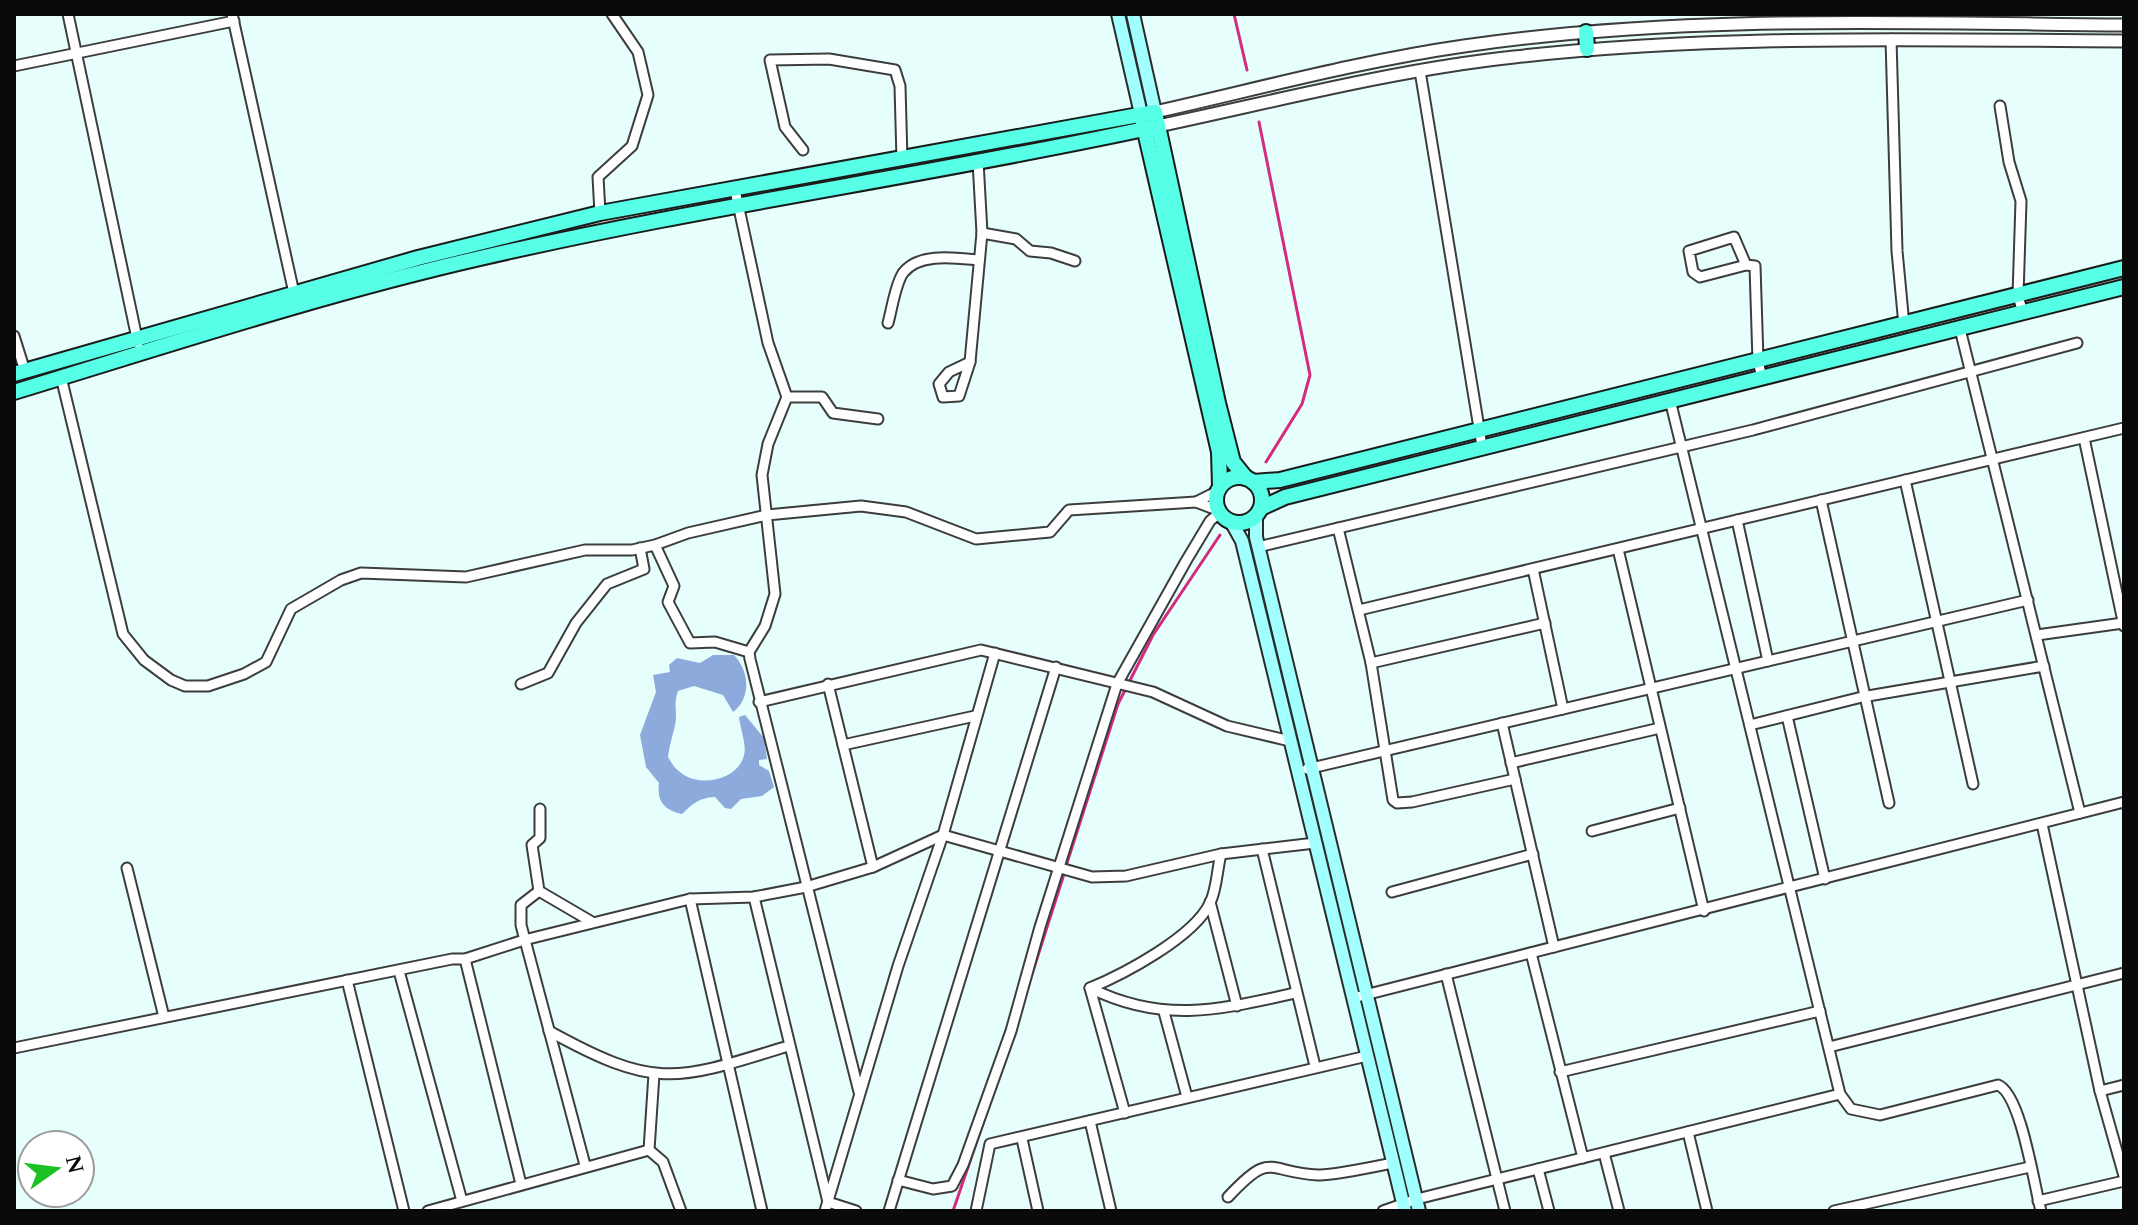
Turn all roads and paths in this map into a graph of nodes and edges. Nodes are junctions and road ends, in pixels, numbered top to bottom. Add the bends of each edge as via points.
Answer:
1 (68, 14) edge
2 (612, 14) edge
3 (1118, 14) edge
4 (1133, 14) edge
5 (233, 18) edge
6 (2124, 25) edge
7 (1586, 32) junction
8 (1891, 39) junction
9 (2124, 41) edge
10 (1587, 49) junction
11 (76, 56) junction
12 (14, 66) edge
13 (1420, 71) junction
14 (2000, 106) dead end
15 (1149, 120) junction
16 (803, 150) dead end
17 (902, 160) junction
18 (978, 161) junction
19 (735, 190) junction
20 (738, 207) junction
21 (600, 213) junction
22 (982, 233) junction
23 (978, 260) junction
24 (1075, 261) dead end
25 (1746, 265) junction
26 (2124, 268) edge
27 (2124, 287) edge
28 (327, 292) junction
29 (294, 293) junction
30 (2018, 296) junction
31 (2023, 313) junction
32 (888, 323) dead end
33 (1904, 325) junction
34 (1960, 329) junction
35 (14, 336) edge
36 (1858, 337) junction
37 (136, 338) junction
38 (2077, 343) dead end
39 (141, 354) junction
40 (1862, 354) junction
41 (1758, 361) junction
42 (970, 362) dead end
43 (1970, 372) junction
44 (19, 373) edge
45 (61, 377) junction
46 (1762, 378) junction
47 (14, 392) edge
48 (787, 397) junction
49 (1670, 400) junction
50 (878, 419) dead end
51 (2124, 428) edge
52 (1477, 429) junction
53 (2084, 438) junction
54 (1482, 446) junction
55 (1682, 446) junction
56 (1991, 460) junction
57 (1250, 480) junction
58 (1905, 480) junction
59 (1218, 489) junction
60 (1821, 500) junction
61 (1196, 502) junction
62 (1218, 512) junction
63 (1258, 512) junction
64 (767, 515) junction
65 (1737, 520) junction
66 (1232, 523) junction
67 (1338, 528) junction
68 (1701, 529) junction
69 (655, 545) junction
70 (1258, 547) junction
71 (640, 548) junction
72 (1618, 549) junction
73 (1533, 569) junction
74 (2028, 600) junction
75 (1359, 610) junction
76 (1936, 622) junction
77 (1545, 623) junction
78 (2124, 624) edge
79 (2037, 635) junction
80 (1853, 641) junction
81 (749, 652) junction
82 (995, 653) junction
83 (1768, 661) junction
84 (1371, 663) junction
85 (2044, 666) junction
86 (1056, 667) junction
87 (1736, 668) junction
88 (1949, 682) junction
89 (521, 684) dead end
90 (828, 684) junction
91 (1117, 684) junction
92 (1651, 688) junction
93 (1862, 697) junction
94 (759, 702) junction
95 (1563, 709) junction
96 (975, 716) junction
97 (1787, 716) junction
98 (1502, 723) junction
99 (1750, 725) junction
100 (1660, 728) junction
101 (1290, 741) junction
102 (843, 745) junction
103 (1386, 750) junction
104 (1511, 763) junction
105 (1312, 767) junction
106 (1298, 771) junction
107 (1515, 779) junction
108 (1973, 784) dead end
109 (1889, 803) dead end
110 (2124, 804) edge
111 (1680, 808) junction
112 (540, 809) dead end
113 (2080, 813) junction
114 (2042, 824) junction
115 (1592, 831) dead end
116 (943, 835) junction
117 (1315, 843) junction
118 (1262, 849) junction
119 (999, 850) junction
120 (1221, 854) junction
121 (1533, 854) junction
122 (873, 867) junction
123 (127, 868) dead end
124 (1059, 870) junction
125 (1338, 878) junction
126 (1825, 879) junction
127 (1325, 882) junction
128 (806, 887) junction
129 (1790, 888) junction
130 (539, 891) junction
131 (1392, 892) dead end
132 (754, 897) junction
133 (690, 899) junction
134 (1210, 902) junction
135 (1704, 911) junction
136 (592, 922) junction
137 (524, 940) junction
138 (1554, 947) junction
139 (1531, 953) junction
140 (465, 959) junction
141 (399, 971) junction
142 (2124, 973) edge
143 (1446, 974) junction
144 (347, 980) junction
145 (2077, 985) junction
146 (1090, 988) junction
147 (1295, 993) junction
148 (1367, 994) junction
149 (1353, 998) junction
150 (1237, 1006) junction
151 (1820, 1011) junction
152 (1164, 1012) junction
153 (164, 1017) junction
154 (549, 1031) junction
155 (788, 1046) junction
156 (1829, 1047) junction
157 (14, 1048) edge
158 (1367, 1056) junction
159 (726, 1066) junction
160 (1315, 1066) junction
161 (1560, 1072) junction
162 (654, 1074) junction
163 (2124, 1085) edge
164 (2100, 1091) junction
165 (859, 1092) junction
166 (1840, 1094) junction
167 (1187, 1097) junction
168 (1125, 1113) junction
169 (1090, 1121) junction
170 (1688, 1132) junction
171 (1022, 1139) junction
172 (990, 1144) junction
173 (970, 1149) junction
174 (649, 1150) junction
175 (1604, 1153) junction
176 (1583, 1158) junction
177 (1393, 1163) junction
178 (585, 1165) junction
179 (2030, 1167) junction
180 (1538, 1169) junction
181 (1497, 1179) junction
182 (2124, 1179) edge
183 (898, 1180) junction
184 (521, 1184) junction
185 (1228, 1197) dead end
186 (462, 1201) junction
187 (1418, 1205) edge
188 (826, 1206) edge
189 (2040, 1206) edge
190 (1404, 1208) edge
191 (404, 1211) edge
192 (428, 1211) edge
193 (681, 1211) edge
194 (762, 1211) edge
195 (856, 1211) edge
196 (889, 1211) edge
197 (976, 1211) edge
198 (1038, 1211) edge
199 (1111, 1211) edge
200 (1383, 1211) edge
201 (1505, 1211) edge
202 (1549, 1211) edge
203 (1619, 1211) edge
204 (1707, 1211) edge
205 (1834, 1211) edge

1 - 11 street
2 - 21 street via 638,52 648,95 632,146 598,177
3 - 15 main road
4 - 15 main road
5 - 11 street
5 - 29 street
6 - 7 street via 1735,23
7 - 10 main road
7 - 15 street via 1418,54
8 - 9 street
8 - 10 street
8 - 33 street
10 - 13 street
11 - 12 street
11 - 37 street
13 - 15 street
13 - 52 street
14 - 30 street via 2021,201
15 - 17 main road
15 - 18 main road
15 - 57 main road via 1233,462
15 - 59 main road via 1219,452
16 - 17 street via 785,127 770,60 829,59 895,70
17 - 19 main road
18 - 20 main road
18 - 22 street
19 - 20 street
19 - 21 main road
20 - 28 main road
20 - 48 street via 768,343
21 - 28 main road
22 - 23 street
22 - 24 street via 1016,239 1030,251
23 - 32 street via 943,257 917,263 903,273
23 - 42 street
25 - 25 street via 1736,237 1689,251 1693,272 1700,277
25 - 41 street via 1756,269
26 - 30 main road
27 - 31 main road
28 - 29 main road
28 - 39 main road
29 - 37 main road
30 - 31 street
30 - 33 main road
31 - 34 main road
33 - 36 main road
34 - 40 main road
34 - 43 street
35 - 44 street
36 - 40 main road
36 - 41 main road
37 - 39 street
37 - 44 main road
38 - 43 street
39 - 45 main road
40 - 46 main road
41 - 46 street
41 - 52 main road
43 - 55 street
43 - 56 street
45 - 47 main road
45 - 71 street via 123,634 144,660 185,686 208,686 256,669 271,654 291,609 351,576 466,577 585,550
46 - 49 main road
48 - 50 street via 822,397 833,413
48 - 64 street via 764,457
49 - 54 main road
49 - 55 street
51 - 53 street
52 - 54 street
52 - 57 main road via 1280,480
53 - 56 street
53 - 78 street
54 - 63 main road via 1285,497
55 - 67 street
55 - 68 street
56 - 58 street
56 - 74 street
57 - 59 main road via 1232,478
57 - 63 main road via 1261,494
58 - 60 street
58 - 76 street
59 - 61 street
59 - 62 main road
60 - 65 street
60 - 80 street
61 - 62 street
61 - 64 street via 1069,510 1050,532 976,539 882,506
62 - 66 main road
62 - 91 street
63 - 66 main road via 1245,523
63 - 70 main road
64 - 69 street
64 - 81 street via 775,594
65 - 68 street
65 - 83 street
66 - 101 main road via 1242,541
67 - 70 street
67 - 75 street
68 - 72 street
68 - 87 street
69 - 71 street
69 - 81 street via 674,586 668,602 690,643 715,642
70 - 105 main road
71 - 89 street via 644,569 607,584 576,623 548,673
72 - 73 street
72 - 92 street
73 - 75 street
73 - 77 street
74 - 76 street
74 - 79 street
75 - 84 street
76 - 80 street
76 - 88 street
77 - 84 street
77 - 95 street
78 - 79 street
79 - 85 street
80 - 83 street
80 - 93 street
81 - 94 street
82 - 86 street
82 - 90 street via 961,652
82 - 96 street
83 - 87 street
84 - 103 street
85 - 88 street
85 - 113 street
86 - 91 street
86 - 119 street
87 - 92 street
87 - 99 street
88 - 93 street
88 - 108 street
90 - 94 street
90 - 102 street
91 - 101 street via 1153,692 1227,726
91 - 124 street
92 - 95 street
92 - 100 street
93 - 97 street
93 - 109 street
94 - 128 street
95 - 98 street
96 - 102 street
96 - 116 street
97 - 99 street
97 - 126 street
98 - 103 street
98 - 104 street
99 - 129 street
100 - 104 street
100 - 111 street
101 - 106 main road
102 - 122 street
103 - 105 street
103 - 107 street via 1397,803
104 - 107 street
105 - 106 street
105 - 125 main road
106 - 117 main road
107 - 121 street
110 - 113 street
111 - 115 street
111 - 135 street
112 - 130 street via 540,838 532,845
113 - 114 street
114 - 126 street
114 - 145 street
116 - 119 street
116 - 122 street
116 - 165 street
117 - 118 street
117 - 127 main road
118 - 120 street
118 - 147 street
119 - 124 street
119 - 183 street
120 - 124 street via 1126,876 1092,877
120 - 134 street
121 - 131 street
121 - 138 street
122 - 128 street
123 - 153 street
124 - 173 street
125 - 127 main road
125 - 148 main road
126 - 129 street
127 - 149 main road
128 - 132 street
128 - 165 street
129 - 135 street
129 - 151 street
130 - 136 street
130 - 137 street via 521,905
132 - 133 street
132 - 155 street
133 - 136 street
133 - 159 street
134 - 146 street via 1151,957
134 - 150 street
135 - 138 street
136 - 137 street
137 - 140 street
137 - 154 street
138 - 139 street
139 - 143 street
139 - 161 street
140 - 141 street
140 - 184 street
141 - 144 street
141 - 186 street
142 - 145 street
143 - 148 street
143 - 181 street
144 - 153 street
144 - 191 street
145 - 156 street
145 - 164 street
146 - 152 street via 1117,1001
146 - 168 street
147 - 150 street
147 - 160 street
148 - 149 street
148 - 187 main road
149 - 158 main road
150 - 152 street
151 - 156 street
151 - 161 street
152 - 167 street
153 - 157 street
154 - 162 street via 599,1059
154 - 178 street
155 - 159 street
155 - 188 street
156 - 166 street
158 - 160 street
158 - 177 main road
159 - 162 street via 698,1074
159 - 194 street
160 - 167 street
161 - 176 street
162 - 174 street
163 - 164 street
164 - 182 street
165 - 188 street
166 - 170 street
166 - 179 street via 1851,1109 1880,1115 1998,1085 2016,1106
167 - 168 street
168 - 169 street
169 - 171 street
169 - 199 street
170 - 175 street
170 - 204 street
171 - 172 street
171 - 198 street
172 - 173 street
172 - 197 street
173 - 183 street via 952,1186 933,1189
174 - 178 street
174 - 193 street via 663,1162
175 - 176 street
175 - 203 street
176 - 180 street
177 - 185 street via 1319,1176 1268,1166 1247,1177
177 - 190 main road
178 - 184 street
179 - 189 street
179 - 205 street
180 - 181 street
180 - 202 street
181 - 187 street
181 - 201 street
182 - 189 street
183 - 196 street
184 - 186 street
186 - 192 street
187 - 190 street
188 - 195 street
190 - 200 street

